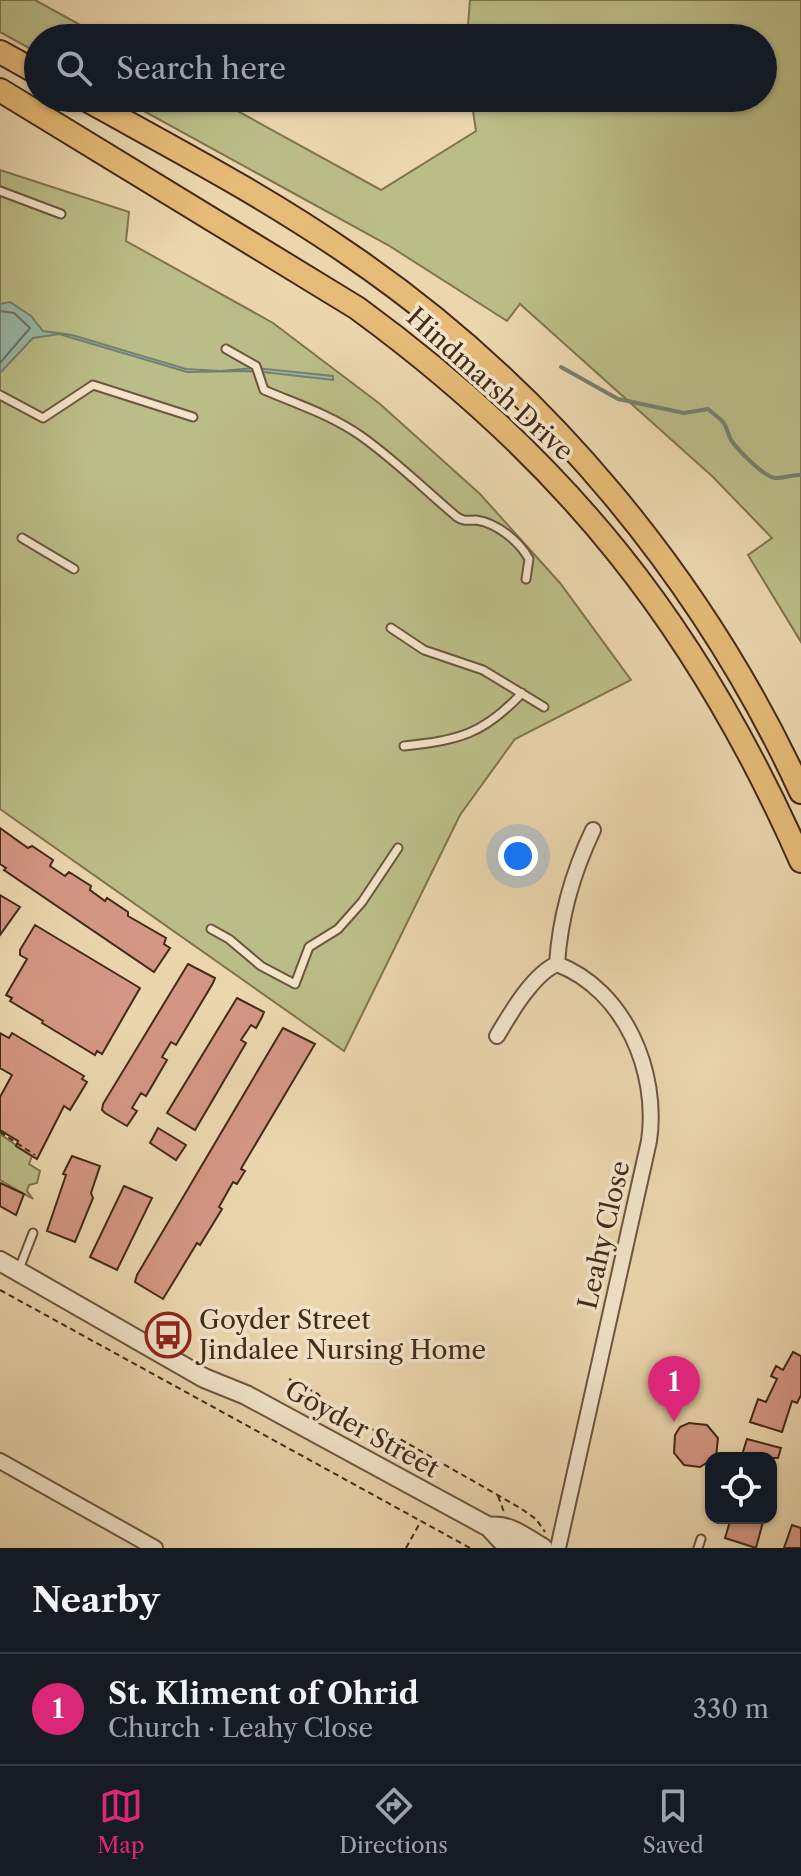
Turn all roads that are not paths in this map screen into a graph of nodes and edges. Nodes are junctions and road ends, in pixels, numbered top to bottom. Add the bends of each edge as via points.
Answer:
1 (0, 52) edge
2 (24, 65) edge
3 (0, 90) edge
4 (24, 105) edge
5 (36, 112) edge
6 (108, 112) edge
7 (0, 191) edge
8 (61, 214) dead end
9 (226, 349) dead end
10 (0, 395) edge
11 (193, 417) dead end
12 (22, 538) dead end
13 (74, 569) dead end
14 (526, 579) dead end
15 (391, 628) dead end
16 (522, 693) junction
17 (544, 707) dead end
18 (404, 746) dead end
19 (801, 792) edge
20 (593, 830) dead end
21 (398, 848) dead end
22 (801, 861) edge
23 (211, 929) dead end
24 (557, 964) junction
25 (497, 1036) dead end
26 (33, 1233) dead end
27 (0, 1261) edge
28 (19, 1269) junction
29 (0, 1461) edge
30 (498, 1525) junction
31 (547, 1539) edge
32 (701, 1539) dead end
33 (155, 1548) edge
34 (516, 1548) edge
35 (698, 1548) edge

1 - 2 main road
3 - 4 main road, Hindmarsh Drive
5 - 22 main road, Hindmarsh Drive via 357,308 500,424 569,493 662,609 754,760
6 - 19 main road, Hindmarsh Drive via 352,256 439,323 532,408 617,501 684,589 749,691
7 - 8 lane
9 - 14 lane via 256,366 264,390 362,437 457,517 504,533 529,559
10 - 11 lane via 43,418 93,385
12 - 13 lane
15 - 16 lane via 424,650 483,670
16 - 17 lane
16 - 18 lane via 465,737
20 - 24 street via 574,873
21 - 23 lane via 338,929 309,947 295,984
24 - 25 street via 516,1005
24 - 31 street, Leahy Close via 585,980 622,1018 644,1063 652,1111 649,1141
26 - 28 lane
27 - 28 street, Goyder Street
28 - 30 street, Goyder Street via 204,1378
29 - 33 street
30 - 31 street, Goyder Street
30 - 34 street, Goyder Street via 501,1540
32 - 35 lane

